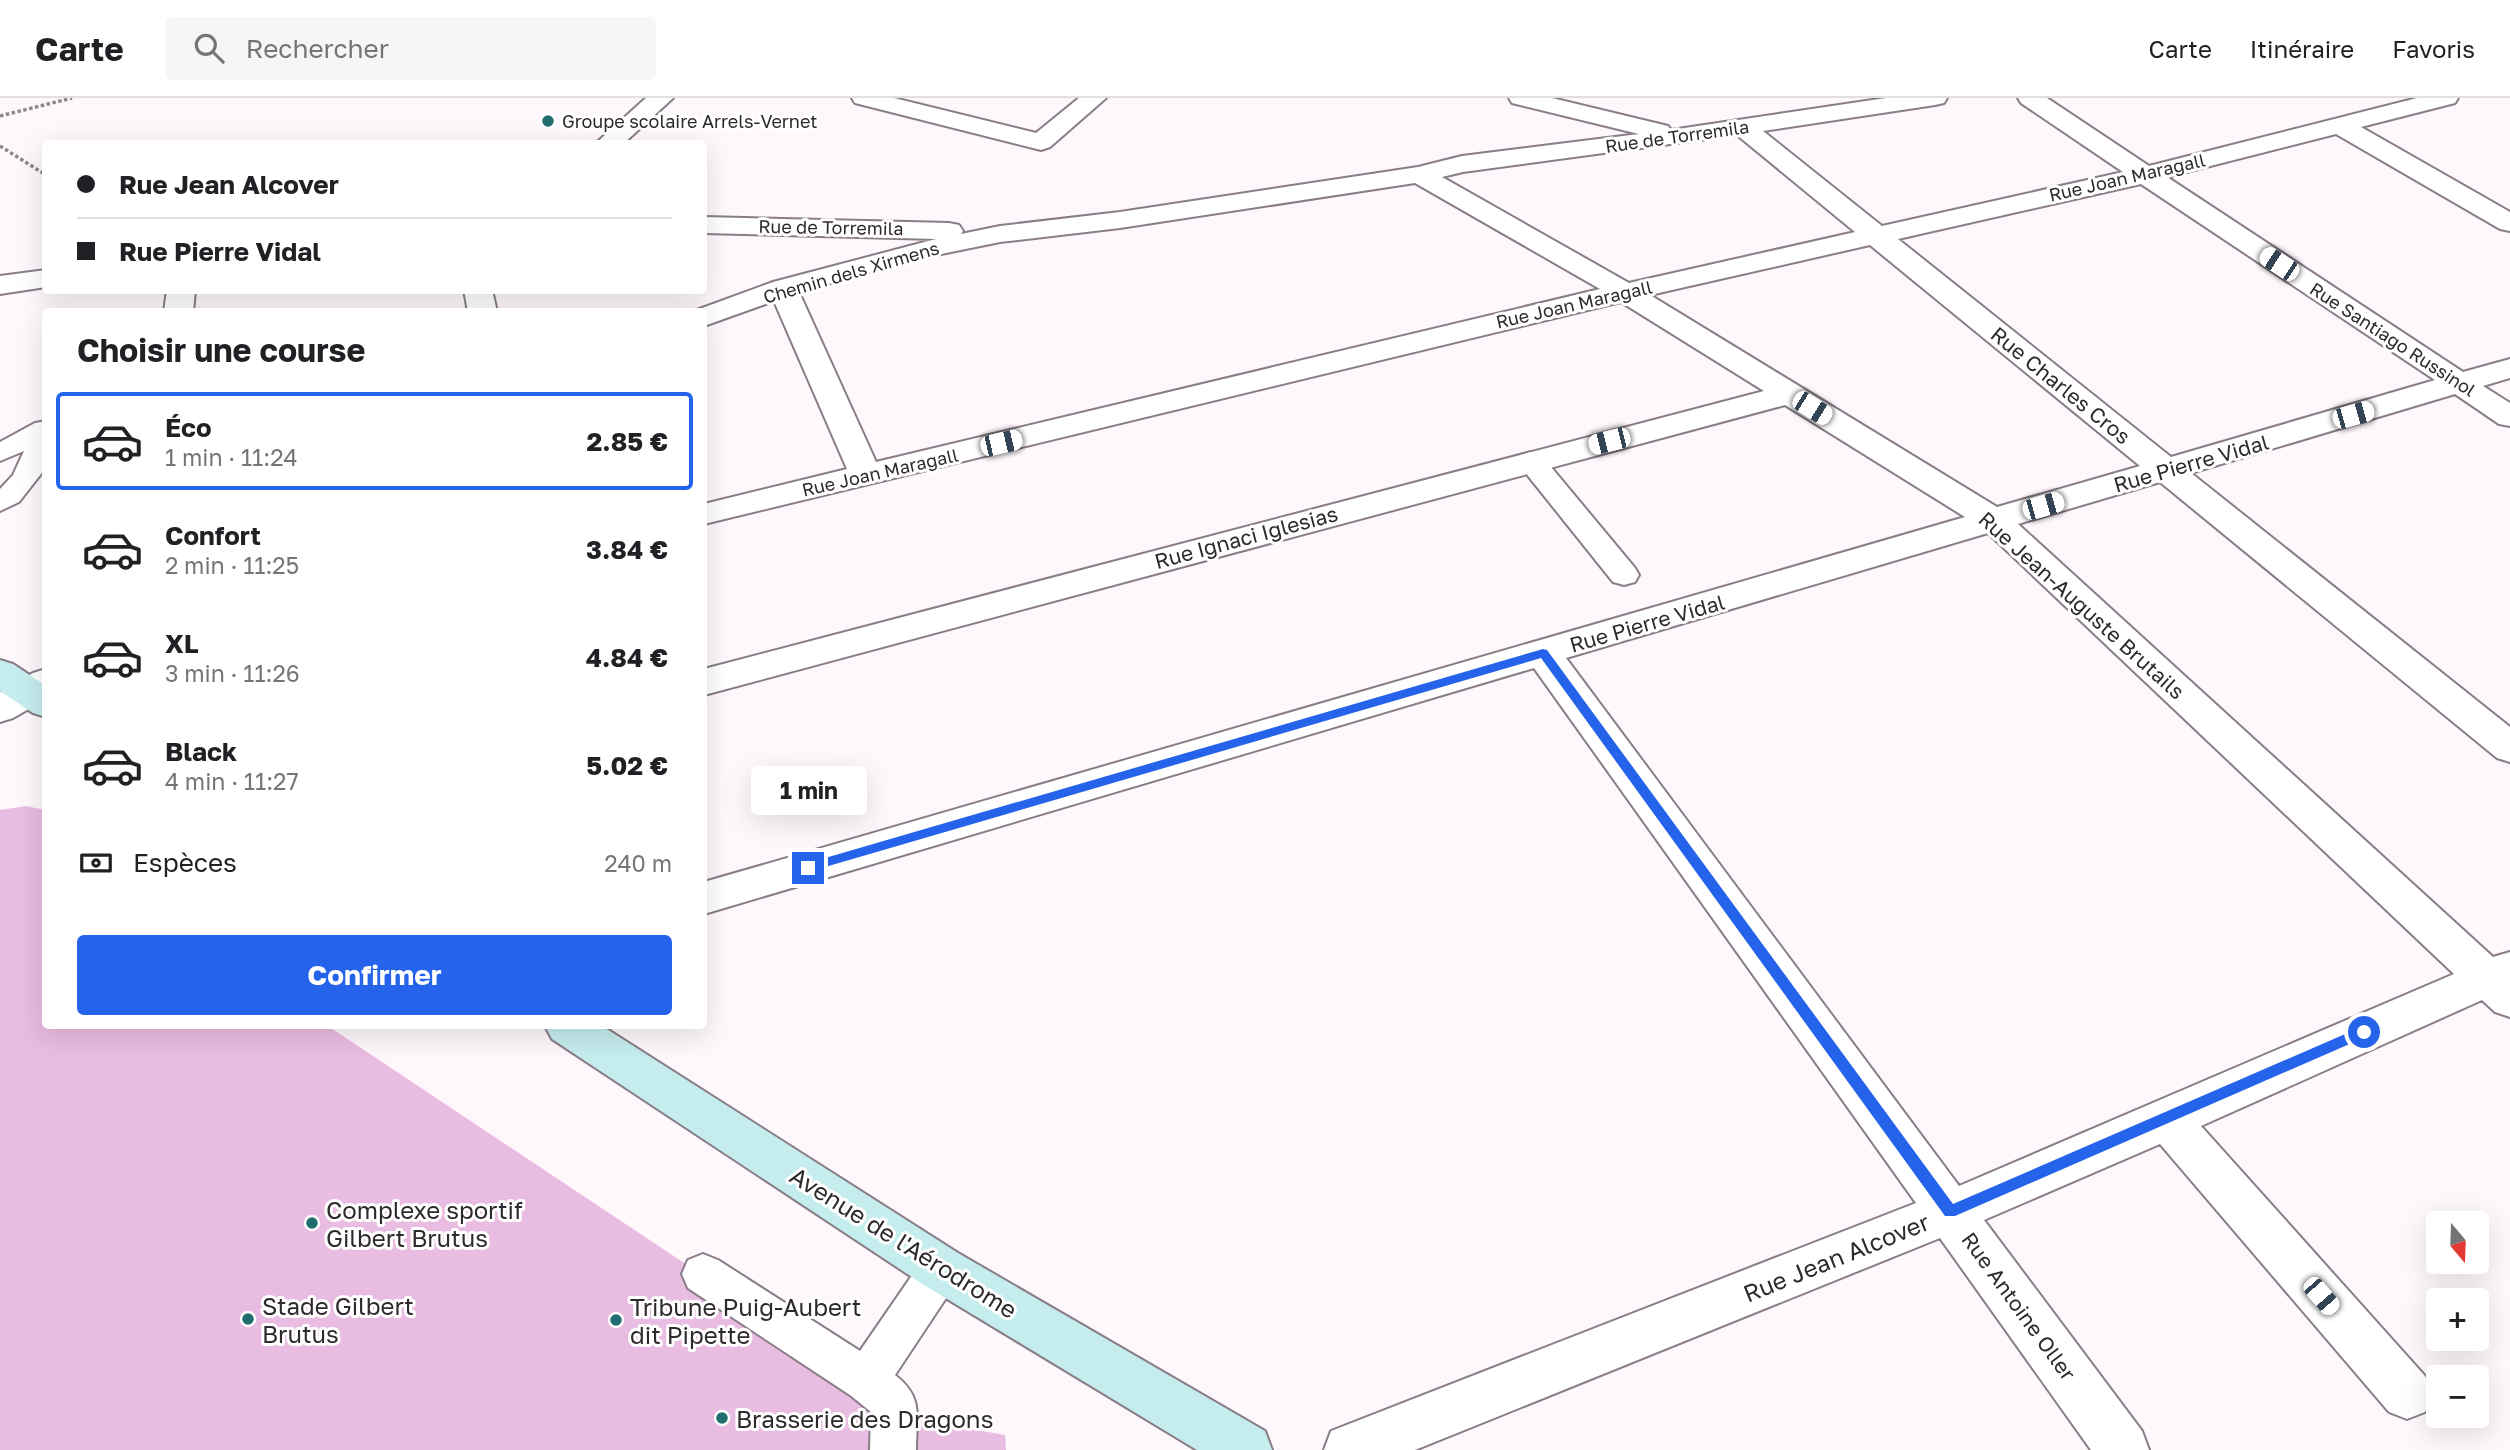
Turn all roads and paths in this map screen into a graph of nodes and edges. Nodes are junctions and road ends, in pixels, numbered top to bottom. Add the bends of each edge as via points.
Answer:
1 (72, 98) edge
2 (661, 98) edge
3 (864, 98) edge
4 (1094, 98) edge
5 (1521, 98) edge
6 (1935, 98) edge
7 (2030, 98) edge
8 (2446, 98) edge
9 (0, 116) edge
10 (2337, 124) junction
11 (1742, 128) junction
12 (1682, 136) junction
13 (612, 140) edge
14 (0, 146) edge
15 (42, 172) edge
16 (1419, 175) junction
17 (2144, 175) junction
18 (2510, 223) edge
19 (707, 225) edge
20 (1000, 234) junction
21 (1874, 235) junction
22 (42, 279) edge
23 (0, 285) edge
24 (783, 288) junction
25 (1625, 292) junction
26 (707, 316) edge
27 (2510, 368) edge
28 (2460, 383) junction
29 (1790, 394) junction
30 (2510, 417) edge
31 (42, 431) edge
32 (42, 439) edge
33 (0, 453) edge
34 (1531, 461) junction
35 (2167, 471) junction
36 (866, 475) junction
37 (0, 502) edge
38 (707, 513) edge
39 (1994, 520) junction
40 (1624, 575) dead end
41 (1543, 653) junction
42 (707, 680) edge
43 (2510, 748) edge
44 (707, 897) edge
45 (2502, 982) edge
46 (572, 1029) edge
47 (2167, 1120) junction
48 (1950, 1212) junction
49 (942, 1269) junction
50 (703, 1274) dead end
51 (866, 1380) junction
52 (2407, 1394) dead end
53 (894, 1450) edge
54 (1246, 1450) edge
55 (1350, 1450) edge
56 (2123, 1450) edge

1 - 9 path
2 - 13 street
3 - 4 street via 1041,142
5 - 12 street
6 - 11 street, Rue de Torremila
7 - 17 street, Rue Santiago Russinol
8 - 10 street, Rue Joan Maragall
10 - 17 street, Rue Joan Maragall
10 - 18 street
11 - 12 street, Rue de Torremila
11 - 21 street, Rue Charles Cros
12 - 16 street, Rue de Torremila via 1462,164
14 - 15 path
16 - 20 street, Rue de Torremila
16 - 25 street, Rue Jean-Auguste Brutails
17 - 21 street, Rue Joan Maragall
17 - 28 street, Rue Santiago Russinol
19 - 20 street, Rue de Torremila
20 - 24 street, Chemin dels Xirmens via 908,253
21 - 25 street, Rue Joan Maragall
21 - 35 street, Rue Charles Cros
22 - 23 street
24 - 26 street, Chemin dels Xirmens
24 - 36 street
25 - 29 street, Rue Jean-Auguste Brutails
25 - 36 street, Rue Joan Maragall
27 - 28 street, Rue Pierre Vidal
28 - 30 street, Rue Santiago Russinol
28 - 35 street, Rue Pierre Vidal
29 - 34 street, Rue Ignaci Iglesias
29 - 39 street, Rue Jean-Auguste Brutails
31 - 33 lane
32 - 37 lane via 34,466
34 - 40 lane
34 - 42 street, Rue Ignaci Iglesias
35 - 39 street, Rue Pierre Vidal
35 - 43 street, Rue Charles Cros
36 - 38 street, Rue Joan Maragall
39 - 41 street, Rue Pierre Vidal
39 - 45 street, Rue Jean-Auguste Brutails
41 - 44 street, Rue Pierre Vidal
41 - 48 street, Rue Antoine Oller
45 - 47 street, Rue Jean Alcover
46 - 49 main road, Avenue de l'Aérodrome
47 - 48 street, Rue Jean Alcover
47 - 52 street
48 - 55 street, Rue Jean Alcover
48 - 56 street, Rue Antoine Oller
49 - 51 lane
49 - 54 main road, Avenue de l'Aérodrome
50 - 51 lane
51 - 53 lane via 894,1402

